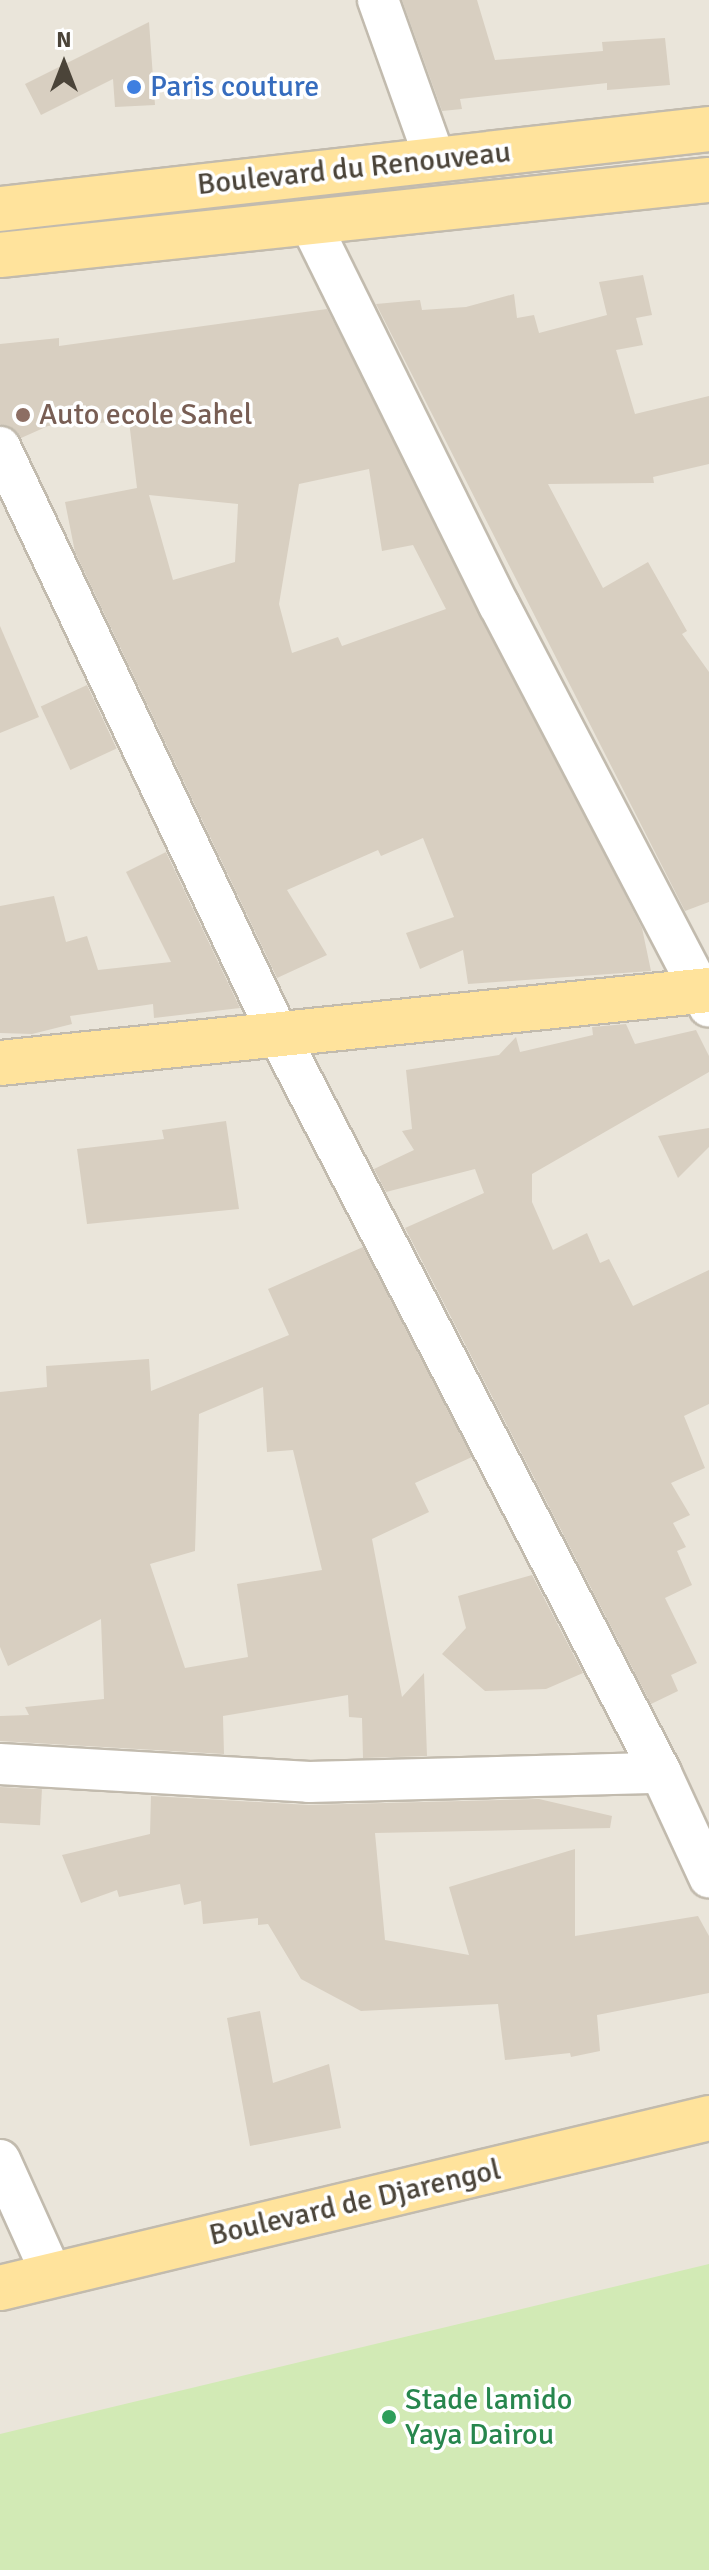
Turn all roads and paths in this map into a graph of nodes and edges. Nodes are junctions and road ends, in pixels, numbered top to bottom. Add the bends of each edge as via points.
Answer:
1 (378, 0) edge
2 (709, 129) edge
3 (435, 159) junction
4 (709, 180) edge
5 (0, 209) edge
6 (309, 221) junction
7 (0, 255) edge
8 (0, 447) edge
9 (707, 995) edge
10 (278, 1034) junction
11 (0, 1063) edge
12 (0, 1764) edge
13 (661, 1773) junction
14 (709, 1877) edge
15 (709, 2118) edge
16 (0, 2160) edge
17 (52, 2275) junction
18 (0, 2288) edge

1 - 3 street
2 - 3 main road, Boulevard du Renouveau
3 - 5 main road, Boulevard du Renouveau
4 - 6 main road, Boulevard du Renouveau
6 - 7 main road, Boulevard du Renouveau
6 - 9 street via 499,605
8 - 10 street
9 - 10 main road
10 - 11 main road
10 - 13 street
12 - 13 street via 309,1782
13 - 14 street
15 - 17 main road, Boulevard de Djarengol
16 - 17 street
17 - 18 main road, Boulevard de Djarengol

